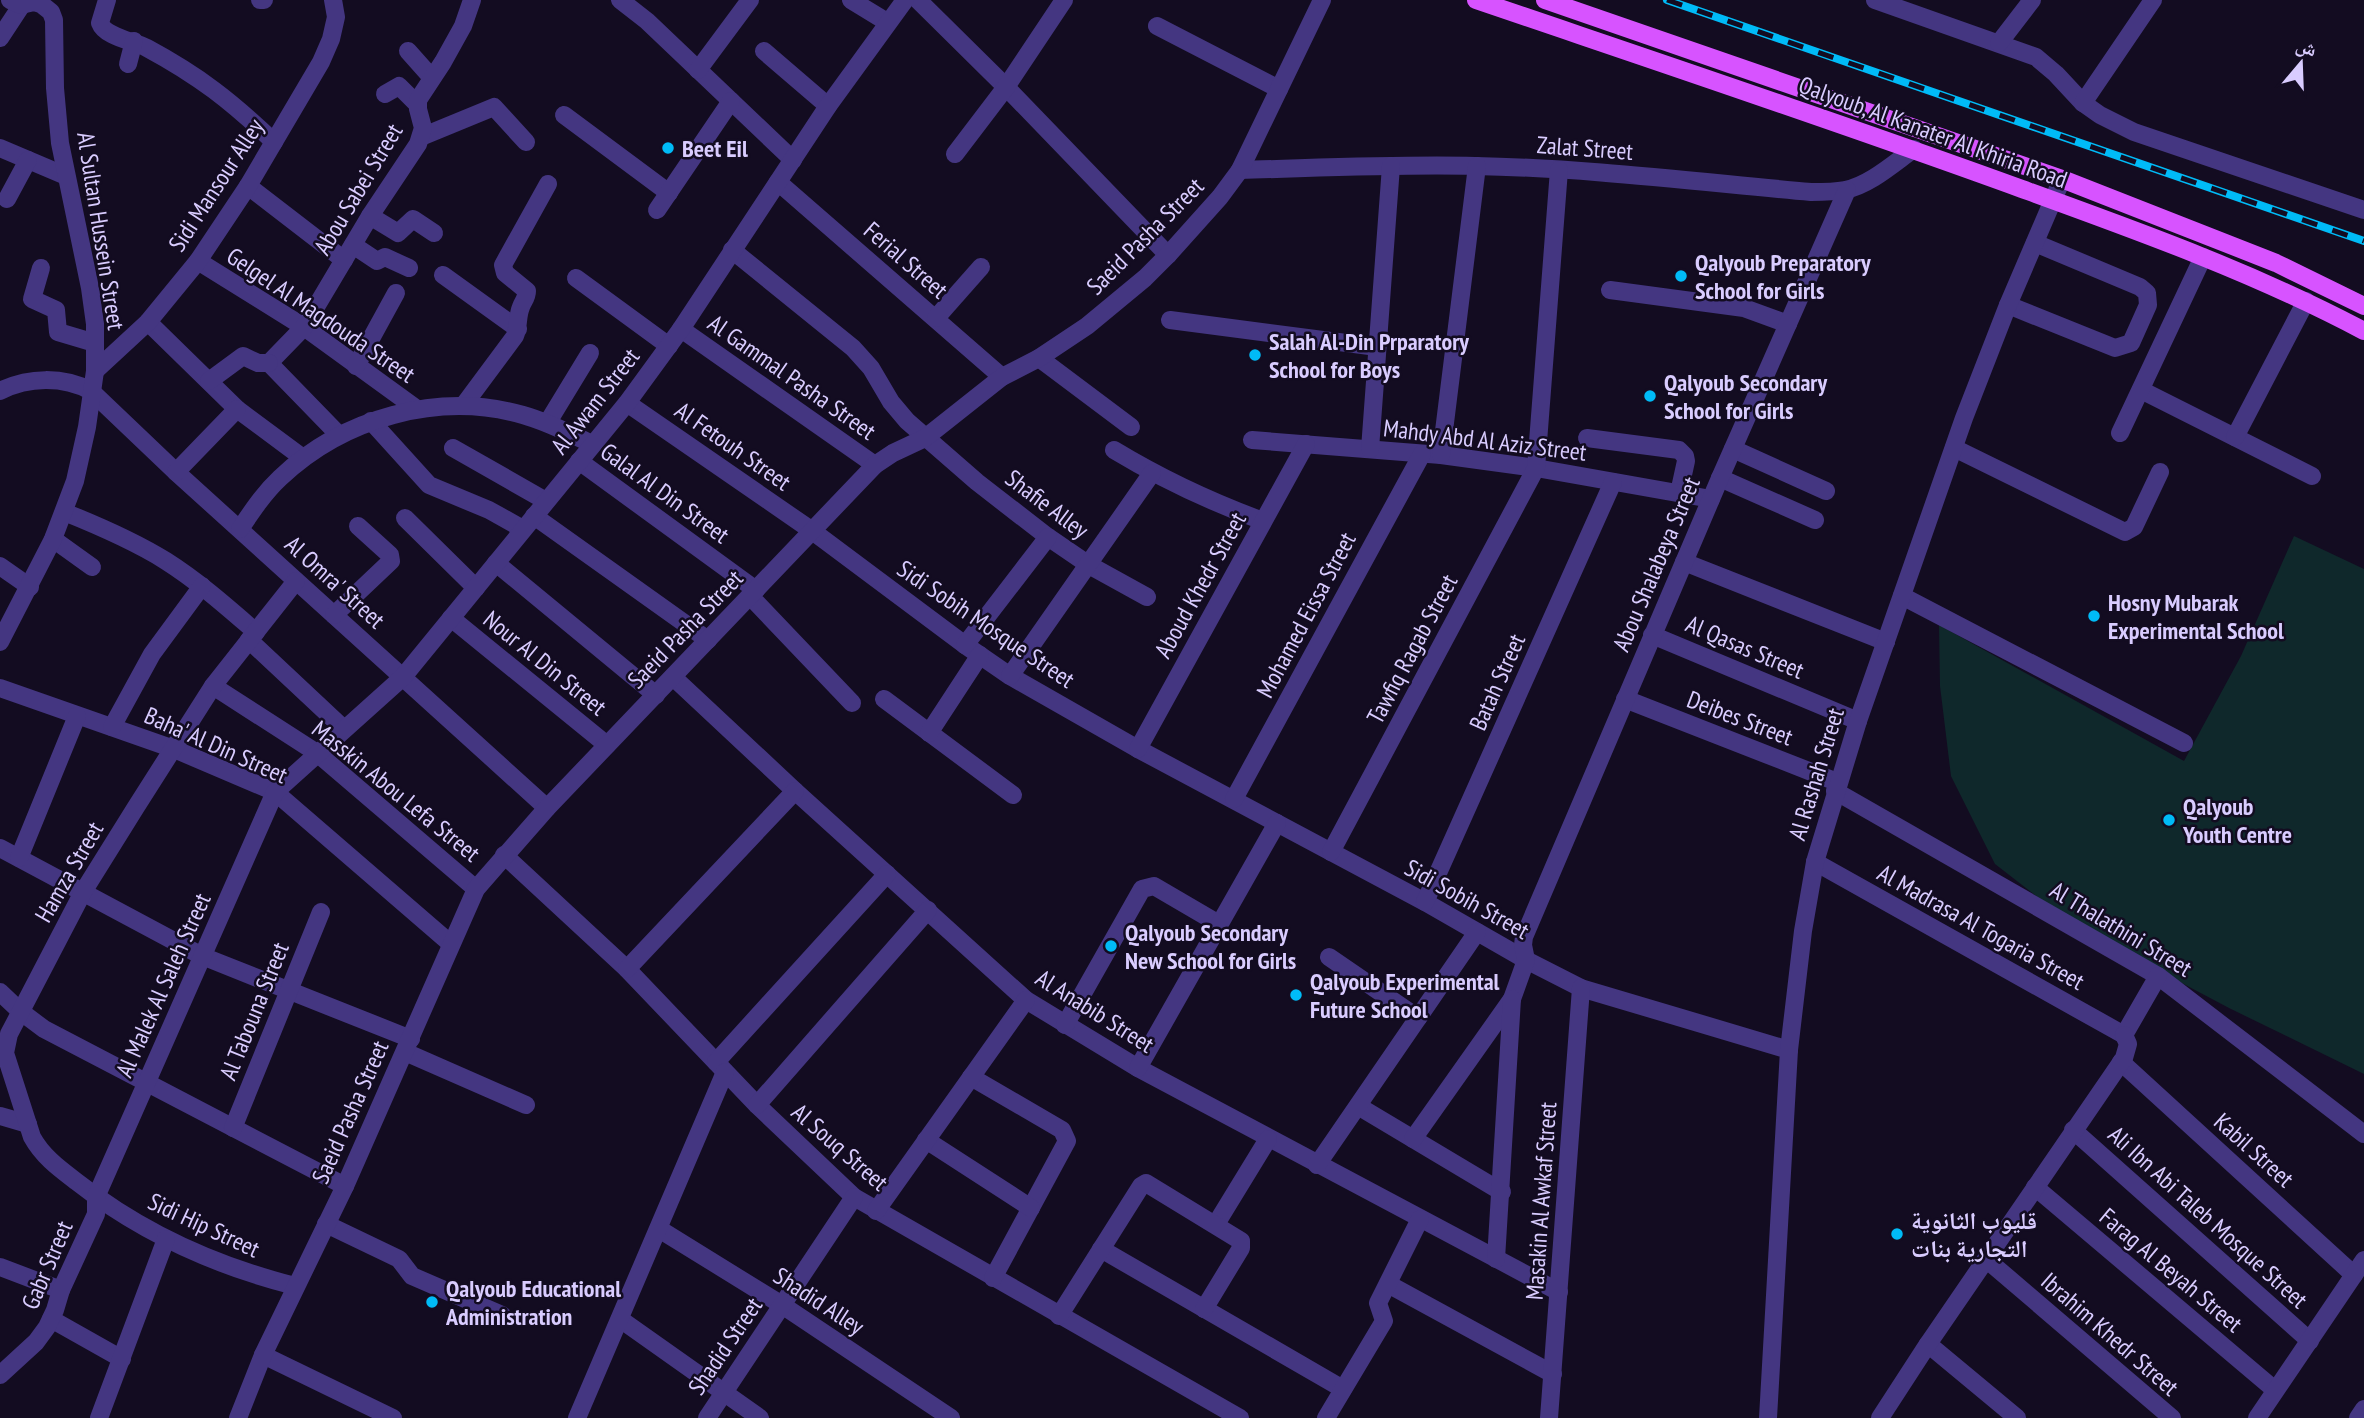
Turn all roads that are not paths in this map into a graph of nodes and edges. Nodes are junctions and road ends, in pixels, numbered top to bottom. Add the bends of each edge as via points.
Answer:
1 (107, 0) edge
2 (333, 0) edge
3 (472, 0) edge
4 (620, 0) edge
5 (750, 0) edge
6 (851, 0) edge
7 (905, 0) edge
8 (918, 0) edge
9 (1064, 0) edge
10 (1322, 0) edge
11 (1476, 0) edge
12 (1545, 0) edge
13 (1875, 0) edge
14 (2032, 0) edge
15 (2153, 0) edge
16 (19, 2) edge
17 (887, 22) junction
18 (1157, 26) dead end
19 (0, 38) edge
20 (134, 41) junction
21 (1999, 43) junction
22 (408, 51) dead end
23 (764, 51) dead end
24 (128, 64) dead end
25 (698, 70) junction
26 (432, 78) junction
27 (1006, 87) junction
28 (1279, 89) junction
29 (385, 94) dead end
30 (731, 101) junction
31 (2083, 103) junction
32 (417, 104) junction
33 (828, 106) junction
34 (564, 115) dead end
35 (421, 137) junction
36 (274, 142) junction
37 (526, 142) dead end
38 (0, 148) edge
39 (1914, 149) junction
40 (955, 154) dead end
41 (28, 160) junction
42 (793, 160) junction
43 (1391, 166) junction
44 (1477, 166) junction
45 (1240, 170) junction
46 (1559, 170) junction
47 (66, 176) junction
48 (2062, 179) junction
49 (778, 182) junction
50 (548, 184) dead end
51 (248, 186) junction
52 (1847, 190) junction
53 (669, 193) junction
54 (7, 199) dead end
55 (2052, 200) junction
56 (657, 210) dead end
57 (2364, 210) edge
58 (370, 216) junction
59 (434, 233) dead end
60 (2035, 243) junction
61 (732, 250) junction
62 (348, 253) junction
63 (1168, 255) junction
64 (2203, 257) junction
65 (198, 261) junction
66 (981, 267) dead end
67 (41, 268) dead end
68 (409, 268) dead end
69 (443, 275) dead end
70 (576, 278) dead end
71 (1610, 290) dead end
72 (396, 293) dead end
73 (2306, 301) junction
74 (2008, 305) junction
75 (2364, 306) edge
76 (936, 318) junction
77 (1170, 320) dead end
78 (148, 321) junction
79 (1788, 324) junction
80 (304, 327) junction
81 (518, 329) junction
82 (681, 329) junction
83 (2364, 331) edge
84 (95, 344) junction
85 (669, 346) junction
86 (1377, 347) junction
87 (590, 353) dead end
88 (1039, 358) junction
89 (269, 363) junction
90 (356, 366) junction
91 (95, 371) junction
92 (1002, 377) junction
93 (209, 381) junction
94 (1, 389) edge
95 (2141, 390) junction
96 (91, 391) junction
97 (627, 403) junction
98 (463, 406) junction
99 (237, 409) junction
100 (417, 410) junction
101 (371, 421) junction
102 (548, 422) junction
103 (1130, 427) dead end
104 (2120, 433) dead end
105 (340, 435) junction
106 (2235, 437) junction
107 (925, 438) junction
108 (1587, 438) dead end
109 (1252, 440) dead end
110 (592, 444) junction
111 (1306, 444) junction
112 (453, 448) dead end
113 (1954, 448) junction
114 (1370, 449) junction
115 (1733, 449) junction
116 (1114, 450) dead end
117 (1422, 454) junction
118 (1441, 455) junction
119 (303, 458) junction
120 (579, 461) junction
121 (875, 465) junction
122 (1535, 468) junction
123 (176, 472) junction
124 (2160, 472) dead end
125 (1152, 473) junction
126 (2312, 476) dead end
127 (1720, 478) junction
128 (1613, 482) junction
129 (1826, 491) dead end
130 (1679, 493) junction
131 (1711, 499) junction
132 (546, 501) junction
133 (64, 512) junction
134 (405, 518) dead end
135 (1815, 520) dead end
136 (1263, 521) junction
137 (529, 523) junction
138 (358, 526) dead end
139 (240, 529) junction
140 (811, 530) junction
141 (1048, 537) junction
142 (53, 539) junction
143 (1684, 562) junction
144 (496, 563) junction
145 (1089, 565) junction
146 (0, 566) edge
147 (92, 567) dead end
148 (296, 581) junction
149 (202, 586) junction
150 (30, 587) junction
151 (476, 588) junction
152 (753, 593) junction
153 (1902, 596) junction
154 (1147, 597) dead end
155 (334, 615) junction
156 (451, 618) junction
157 (1652, 635) junction
158 (253, 636) junction
159 (708, 640) junction
160 (0, 642) edge
161 (1886, 642) junction
162 (972, 650) junction
163 (1010, 676) junction
164 (403, 677) junction
165 (673, 677) junction
166 (213, 686) junction
167 (0, 688) edge
168 (656, 695) junction
169 (884, 699) dead end
170 (1625, 699) junction
171 (852, 703) dead end
172 (78, 716) junction
173 (1858, 720) junction
174 (112, 727) junction
175 (344, 729) junction
176 (929, 733) junction
177 (2184, 743) dead end
178 (607, 745) junction
179 (174, 749) junction
180 (1138, 749) junction
181 (317, 754) junction
182 (1836, 787) junction
183 (795, 791) junction
184 (275, 792) junction
185 (1013, 795) dead end
186 (1234, 799) junction
187 (547, 808) junction
188 (1277, 823) junction
189 (0, 848) edge
190 (1331, 852) junction
191 (504, 855) junction
192 (19, 858) junction
193 (1815, 862) junction
194 (887, 874) junction
195 (476, 889) junction
196 (83, 892) junction
197 (1425, 902) junction
198 (928, 909) junction
199 (321, 912) dead end
200 (1219, 924) junction
201 (1477, 932) junction
202 (451, 944) junction
203 (202, 956) junction
204 (1329, 957) dead end
205 (1526, 960) junction
206 (627, 969) junction
207 (2158, 976) junction
208 (1581, 988) junction
209 (289, 990) junction
210 (0, 992) edge
211 (1512, 999) junction
212 (1026, 1000) junction
213 (20, 1011) junction
214 (1418, 1018) junction
215 (1066, 1025) junction
216 (2124, 1035) junction
217 (408, 1046) junction
218 (1789, 1050) junction
219 (2121, 1062) junction
220 (720, 1067) junction
221 (1138, 1068) junction
222 (971, 1077) junction
223 (146, 1084) junction
224 (526, 1105) dead end
225 (757, 1105) junction
226 (1358, 1106) junction
227 (0, 1116) edge
228 (28, 1124) junction
229 (233, 1128) junction
230 (2073, 1130) junction
231 (2364, 1134) edge
232 (1268, 1139) junction
233 (1413, 1139) junction
234 (926, 1140) junction
235 (1317, 1165) junction
236 (345, 1186) junction
237 (2035, 1187) junction
238 (1502, 1192) junction
239 (96, 1197) junction
240 (854, 1198) junction
241 (1031, 1208) junction
242 (876, 1211) junction
243 (1420, 1219) junction
244 (326, 1224) junction
245 (1216, 1224) junction
246 (659, 1229) junction
247 (166, 1239) junction
248 (1101, 1249) junction
249 (1496, 1259) junction
250 (1986, 1259) junction
251 (0, 1267) edge
252 (2359, 1267) edge
253 (993, 1278) junction
254 (1388, 1284) junction
255 (295, 1286) junction
256 (61, 1290) junction
257 (1559, 1292) junction
258 (782, 1305) junction
259 (1204, 1309) junction
260 (502, 1315) dead end
261 (1059, 1316) junction
262 (51, 1319) junction
263 (620, 1320) junction
264 (2310, 1341) junction
265 (1928, 1344) junction
266 (263, 1355) junction
267 (7, 1358) edge
268 (122, 1359) junction
269 (1553, 1374) junction
270 (0, 1375) edge
271 (1343, 1389) junction
272 (2275, 1390) junction
273 (724, 1392) junction
274 (2364, 1409) edge
275 (581, 1416) edge
276 (1232, 1416) edge
277 (100, 1418) edge
278 (238, 1418) edge
279 (393, 1418) edge
280 (707, 1418) edge
281 (760, 1418) edge
282 (951, 1418) edge
283 (1326, 1418) edge
284 (1549, 1418) edge
285 (1768, 1418) edge
286 (1880, 1418) edge
287 (2017, 1418) edge
288 (2172, 1418) edge
289 (2258, 1418) edge
290 (2358, 1418) edge

1 - 20 street via 101,26
2 - 36 street, Sidi Mansour Alley via 331,39
3 - 26 street, Abou Sabei Street via 463,26
4 - 25 street
5 - 25 street
6 - 17 street
7 - 17 street, Al Awam Street
8 - 27 street
9 - 27 street
10 - 28 street, Saeid Pasha Street
11 - 39 main road, Qalyoub, Al Kanater Al Khiria Road
12 - 48 main road, Qalyoub, Al Kanater Al Khiria Road
13 - 21 street
14 - 21 street
15 - 31 street
16 - 19 street
16 - 47 street, Al Sultan Hussein Street via 41,4 54,20 55,88
17 - 33 street, Al Awam Street
18 - 28 street
20 - 24 street
20 - 36 street via 201,79
21 - 31 street via 2036,57
22 - 26 street
23 - 33 street
25 - 30 street
26 - 32 street, Abou Sabei Street
27 - 40 street
27 - 63 street
28 - 45 street, Saeid Pasha Street
29 - 32 street via 399,86
30 - 42 street
30 - 53 street
31 - 57 street via 2134,132
32 - 35 street, Abou Sabei Street
33 - 42 street, Al Awam Street
34 - 53 street
35 - 37 street via 494,107
35 - 58 street, Abou Sabei Street
36 - 51 street, Sidi Mansour Alley
38 - 41 street
39 - 52 street, Zalat Street
39 - 55 main road, Qalyoub, Al Kanater Al Khiria Road
41 - 47 street
41 - 54 street
42 - 49 street, Al Awam Street
43 - 44 street, Zalat Street
43 - 45 street, Zalat Street
43 - 86 street
44 - 46 street, Zalat Street
44 - 118 street
45 - 63 street, Saeid Pasha Street
46 - 52 street, Zalat Street via 1811,192
46 - 122 street
47 - 84 street, Al Sultan Hussein Street via 90,288
48 - 55 street, Al Rashah Street
48 - 75 main road, Qalyoub, Al Kanater Al Khiria Road via 2276,263
49 - 61 street, Al Awam Street
49 - 76 street, Ferial Street
50 - 81 street via 503,265 505,273 528,295 520,308
51 - 62 street
51 - 65 street, Sidi Mansour Alley
52 - 79 street, Abou Shalabeya Street
53 - 56 street
55 - 60 street, Al Rashah Street
55 - 64 main road, Qalyoub, Al Kanater Al Khiria Road
58 - 59 street via 398,233 414,219
58 - 62 street, Abou Sabei Street
60 - 74 street, Al Rashah Street
60 - 74 street via 2140,287 2147,293 2148,305 2131,344 2115,348
61 - 82 street, Al Awam Street
61 - 107 street, Shafie Alley via 853,348 891,402
62 - 68 street via 377,261 385,257
62 - 80 street, Abou Sabei Street
63 - 88 street, Saeid Pasha Street via 1117,302
64 - 73 main road, Qalyoub, Al Kanater Al Khiria Road
64 - 95 street
65 - 78 street, Sidi Mansour Alley
65 - 80 street, Gelgel Al Magdouda Street
66 - 76 street
67 - 84 street via 33,299 56,310 58,332
69 - 81 street
70 - 85 street
71 - 79 street via 1736,307
72 - 90 street
73 - 83 main road, Qalyoub, Al Kanater Al Khiria Road
73 - 106 street
74 - 113 street, Al Rashah Street
76 - 92 street, Ferial Street
77 - 86 street
78 - 91 street, Sidi Mansour Alley
78 - 93 street
79 - 115 street, Abou Shalabeya Street
80 - 89 street, Abou Sabei Street
80 - 90 street, Gelgel Al Magdouda Street
81 - 98 street
82 - 85 street, Al Awam Street
82 - 121 street, Al Gammal Pasha Street
84 - 91 street, Al Sultan Hussein Street
85 - 97 street, Al Awam Street
86 - 114 street
87 - 102 street
88 - 92 street, Saeid Pasha Street
88 - 103 street
89 - 93 street via 243,356
89 - 105 street
90 - 100 street, Gelgel Al Magdouda Street
91 - 96 street, Al Sultan Hussein Street
92 - 107 street, Saeid Pasha Street
93 - 99 street
94 - 96 street via 39,380
95 - 104 street
95 - 106 street
96 - 123 street, Al Omra' Street
96 - 133 street, Al Sultan Hussein Street via 75,481
97 - 110 street, Al Awam Street
97 - 140 street, Al Fetouh Street
98 - 100 street
98 - 102 street
99 - 119 street
99 - 123 street
100 - 101 street
101 - 105 street
101 - 137 street via 429,485
102 - 110 street
105 - 119 street
106 - 126 street
107 - 121 street, Saeid Pasha Street
107 - 141 street, Shafie Alley
108 - 130 street via 1679,450 1686,461
109 - 111 street, Mahdy Abd Al Aziz Street
110 - 120 street, Al Awam Street
111 - 114 street, Mahdy Abd Al Aziz Street
111 - 136 street, Aboud Khedr Street
112 - 132 street
113 - 124 street via 2125,532 2134,527
113 - 153 street, Al Rashah Street
114 - 117 street, Mahdy Abd Al Aziz Street
115 - 127 street, Abou Shalabeya Street
115 - 129 street
116 - 125 street
117 - 118 street, Mahdy Abd Al Aziz Street
117 - 186 street, Mohamed Eissa Street
118 - 122 street, Mahdy Abd Al Aziz Street
119 - 139 street via 279,479
120 - 132 street, Al Awam Street
120 - 152 street, Galal Al Din Street
121 - 140 street, Saeid Pasha Street
122 - 128 street, Mahdy Abd Al Aziz Street
122 - 190 street, Tawfiq Ragab Street
123 - 139 street, Al Omra' Street
125 - 136 street
125 - 145 street
127 - 131 street, Abou Shalabeya Street
127 - 135 street
128 - 130 street, Mahdy Abd Al Aziz Street
128 - 197 street, Batah Street
130 - 131 street, Mahdy Abd Al Aziz Street
131 - 143 street, Abou Shalabeya Street
132 - 137 street, Al Awam Street
133 - 142 street, Al Sultan Hussein Street
133 - 149 street via 117,534
134 - 151 street
136 - 180 street, Aboud Khedr Street
137 - 144 street, Al Awam Street
137 - 159 street
138 - 155 street via 391,561
139 - 148 street, Al Omra' Street
140 - 152 street, Saeid Pasha Street
140 - 162 street, Sidi Sobih Mosque Street
141 - 145 street, Shafie Alley
141 - 162 street
142 - 147 street
142 - 150 street, Al Sultan Hussein Street
143 - 157 street, Abou Shalabeya Street
143 - 161 street
144 - 151 street, Al Awam Street
144 - 168 street
145 - 154 street, Shafie Alley
145 - 163 street
146 - 150 street
148 - 155 street, Al Omra' Street
148 - 158 street, Hamza Street
149 - 158 street
149 - 174 street via 152,654
150 - 160 street, Al Sultan Hussein Street
151 - 156 street, Al Awam Street
152 - 159 street, Saeid Pasha Street
152 - 171 street, Galal Al Din Street
153 - 161 street, Al Rashah Street
153 - 177 street
155 - 164 street, Al Omra' Street
156 - 164 street, Al Awam Street
156 - 178 street, Nour Al Din Street
157 - 170 street, Abou Shalabeya Street
157 - 173 street, Al Qasas Street
158 - 166 street, Hamza Street
158 - 175 street
159 - 165 street, Saeid Pasha Street
161 - 173 street, Al Rashah Street
162 - 163 street, Sidi Sobih Mosque Street
162 - 176 street
163 - 180 street, Sidi Sobih Mosque Street
164 - 175 street, Al Awam Street
164 - 187 street, Al Omra' Street
165 - 168 street, Saeid Pasha Street
165 - 183 street, Al Anabib Street
166 - 179 street, Hamza Street
166 - 181 street, Masskin Abou Lefa Street
167 - 172 street, Baha' Al Din Street
168 - 178 street, Saeid Pasha Street
169 - 176 street
170 - 182 street, Deibes Street
170 - 205 street, Abou Shalabeya Street via 1524,937
172 - 174 street, Baha' Al Din Street
172 - 192 street
173 - 182 street, Al Rashah Street
174 - 179 street, Baha' Al Din Street
175 - 181 street, Al Awam Street
176 - 185 street
178 - 187 street, Saeid Pasha Street
179 - 184 street, Baha' Al Din Street
179 - 196 street, Hamza Street
180 - 186 street, Sidi Sobih Street
181 - 184 street, Al Awam Street
181 - 195 street, Masskin Abou Lefa Street
182 - 193 street, Al Rashah Street
182 - 207 street, Al Thalathini Street
183 - 194 street, Al Anabib Street
183 - 206 street
184 - 202 street, Baha' Al Din Street
184 - 203 street, Al Malek Al Saleh Street
186 - 188 street, Sidi Sobih Street
187 - 191 street, Saeid Pasha Street
188 - 190 street, Sidi Sobih Street
188 - 200 street
189 - 192 street
190 - 197 street, Sidi Sobih Street
191 - 195 street, Saeid Pasha Street
191 - 206 street, Al Souq Street
192 - 196 street
193 - 216 street, Al Madrasa Al Togaria Street
193 - 218 street, Al Rashah Street
194 - 198 street, Al Anabib Street
194 - 220 street
195 - 202 street, Saeid Pasha Street
196 - 203 street
196 - 213 street, Hamza Street
197 - 201 street, Sidi Sobih Street
198 - 212 street, Al Anabib Street
198 - 225 street
199 - 209 street, Al Tabouna Street
200 - 215 street via 1154,886 1142,889
200 - 221 street
201 - 205 street, Sidi Sobih Street
201 - 214 street
202 - 217 street, Saeid Pasha Street
203 - 209 street
203 - 223 street, Al Malek Al Saleh Street
204 - 214 street
205 - 208 street, Sidi Sobih Street
205 - 211 street, Abou Shalabeya Street
206 - 220 street, Al Souq Street
207 - 216 street
207 - 231 street, Al Thalathini Street
208 - 218 street, Sidi Sobih Street
208 - 257 street, Masakin Al Awkaf Street
209 - 217 street
209 - 229 street, Al Tabouna Street
210 - 213 street
211 - 233 street
211 - 238 street
212 - 215 street, Al Anabib Street
212 - 222 street
213 - 223 street
213 - 228 street, Hamza Street via 5,1053
214 - 226 street
215 - 221 street, Al Anabib Street
216 - 219 street via 2128,1049
217 - 224 street
217 - 236 street, Saeid Pasha Street
218 - 285 street, Al Rashah Street
219 - 230 street
219 - 252 street, Kabil Street
220 - 225 street, Al Souq Street
220 - 246 street
221 - 232 street, Al Anabib Street
222 - 234 street
222 - 241 street via 1067,1136
223 - 229 street
223 - 239 street, Al Malek Al Saleh Street
225 - 240 street, Al Souq Street
226 - 233 street
226 - 235 street
227 - 228 street
228 - 239 street, Hamza Street via 39,1150
229 - 236 street
230 - 237 street
230 - 264 street, Ali Ibn Abi Taleb Mosque Street
232 - 235 street, Al Anabib Street
232 - 245 street
233 - 238 street
234 - 241 street
234 - 242 street
235 - 243 street, Al Anabib Street
236 - 244 street, Saeid Pasha Street
237 - 250 street
237 - 272 street, Farag Al Beyah Street
238 - 249 street
239 - 247 street, Sidi Hip Street
239 - 256 street, Gabr Street via 96,1214
240 - 242 street, Al Souq Street
240 - 258 street, Shadid Street
241 - 253 street
242 - 253 street, Al Souq Street
243 - 249 street, Al Anabib Street
243 - 254 street
244 - 255 street, Saeid Pasha Street
244 - 260 street via 399,1259 412,1276
245 - 248 street via 1146,1182
245 - 259 street via 1240,1239 1242,1246
246 - 258 street, Shadid Alley
246 - 263 street
247 - 255 street, Sidi Hip Street via 229,1267
247 - 268 street
248 - 259 street
248 - 261 street
249 - 257 street, Al Anabib Street
250 - 265 street
250 - 288 street, Ibrahim Khedr Street
251 - 256 street
252 - 264 street
253 - 261 street, Al Souq Street
254 - 269 street
254 - 271 street via 1378,1303 1384,1321
255 - 266 street, Saeid Pasha Street
256 - 262 street, Gabr Street
257 - 269 street, Masakin Al Awkaf Street
258 - 273 street, Shadid Street
258 - 282 street, Shadid Alley
259 - 271 street
261 - 276 street, Al Souq Street
262 - 267 street, Gabr Street via 36,1342
262 - 268 street
263 - 273 street
263 - 275 street
264 - 272 street
265 - 286 street
265 - 287 street
266 - 278 street, Saeid Pasha Street
266 - 279 street
267 - 270 street, Gabr Street
268 - 277 street
269 - 284 street, Masakin Al Awkaf Street
271 - 283 street
272 - 289 street
273 - 280 street, Shadid Street
273 - 281 street
274 - 290 street

